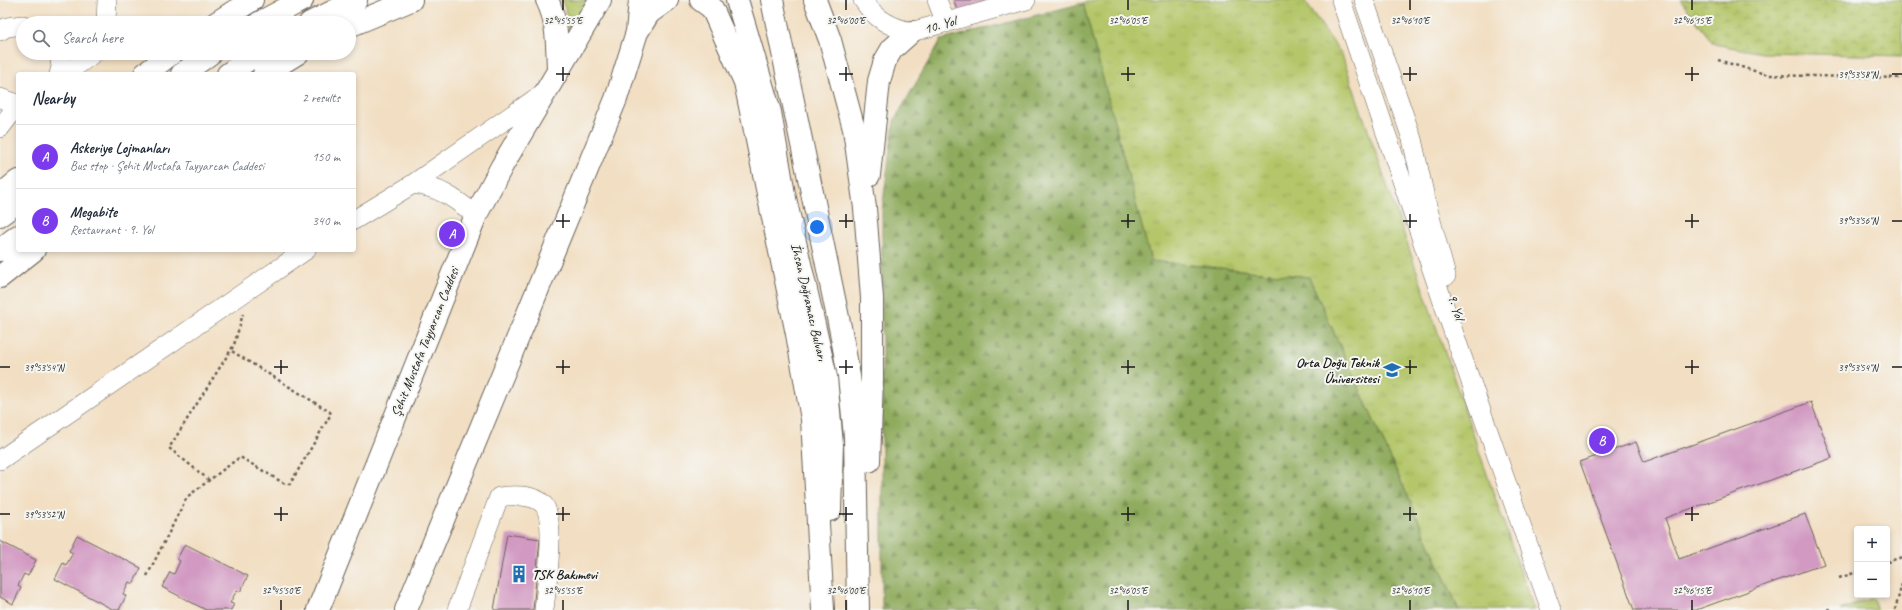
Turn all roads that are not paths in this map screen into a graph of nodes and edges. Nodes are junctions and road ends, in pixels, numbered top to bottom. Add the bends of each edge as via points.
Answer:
1 (107, 0) edge
2 (302, 0) edge
3 (356, 0) edge
4 (411, 0) edge
5 (547, 0) edge
6 (600, 0) edge
7 (640, 0) edge
8 (667, 0) edge
9 (737, 0) edge
10 (772, 0) edge
11 (815, 0) edge
12 (863, 0) edge
13 (937, 0) edge
14 (1331, 0) edge
15 (1341, 0) edge
16 (1364, 0) edge
17 (247, 2) edge
18 (1014, 2) edge
19 (708, 3) edge
20 (106, 16) edge
21 (226, 16) edge
22 (273, 16) edge
23 (324, 16) edge
24 (1347, 22) junction
25 (356, 23) edge
26 (946, 23) junction
27 (16, 26) edge
28 (0, 31) edge
29 (637, 32) junction
30 (911, 32) junction
31 (60, 60) edge
32 (84, 60) edge
33 (163, 60) edge
34 (202, 60) edge
35 (248, 60) edge
36 (287, 60) edge
37 (558, 69) junction
38 (60, 72) edge
39 (64, 72) edge
40 (148, 72) edge
41 (185, 72) edge
42 (231, 72) edge
43 (267, 72) edge
44 (545, 92) junction
45 (0, 98) edge
46 (16, 104) edge
47 (16, 108) edge
48 (0, 128) edge
49 (16, 183) edge
50 (413, 184) junction
51 (0, 196) edge
52 (16, 203) edge
53 (865, 208) junction
54 (0, 215) edge
55 (476, 215) junction
56 (356, 219) edge
57 (16, 238) edge
58 (0, 250) edge
59 (31, 252) edge
60 (303, 252) edge
61 (0, 277) edge
62 (0, 460) edge
63 (318, 610) edge
64 (406, 610) edge
65 (457, 610) edge
66 (544, 610) edge
67 (822, 610) edge
68 (828, 610) edge
69 (858, 610) edge
70 (863, 610) edge
71 (1551, 610) edge
72 (1560, 610) edge

1 - 20 street
2 - 22 main road
3 - 23 main road
4 - 25 main road
5 - 37 main road via 555,25
6 - 37 main road, Şehit Mustafa Tayyarcan Caddesi
7 - 29 main road
8 - 29 main road via 649,13
9 - 68 main road, İhsan Doğramacı Bulvarı via 770,112 784,194 826,377 832,445
10 - 69 main road, İhsan Doğramacı Bulvarı via 849,376 855,437
11 - 53 main road via 830,40 854,129
12 - 30 street, 10. Yol via 880,20 895,28
13 - 26 street
14 - 24 street, 9. Yol
15 - 24 street, 9. Yol
16 - 72 street, 9. Yol via 1412,139 1426,202 1454,302
17 - 21 main road
18 - 26 street, 10. Yol
19 - 67 main road via 745,82 797,334 812,419
24 - 71 street, 9. Yol
26 - 30 street, 10. Yol
27 - 28 street
29 - 64 main road via 616,99
30 - 53 main road via 892,49 879,81
31 - 38 street
32 - 39 street
33 - 40 main road
34 - 41 main road
35 - 42 main road
36 - 43 main road
37 - 44 main road, Şehit Mustafa Tayyarcan Caddesi
44 - 50 street
44 - 55 main road, Şehit Mustafa Tayyarcan Caddesi
45 - 46 street
47 - 48 street
49 - 51 main road
50 - 55 street via 430,186 448,194
50 - 56 street
52 - 54 main road
53 - 70 main road via 872,298 872,379
55 - 63 main road, Şehit Mustafa Tayyarcan Caddesi
57 - 58 main road
59 - 61 main road
60 - 62 street
65 - 66 street via 499,497 508,495 534,499 543,504 548,512 550,548

